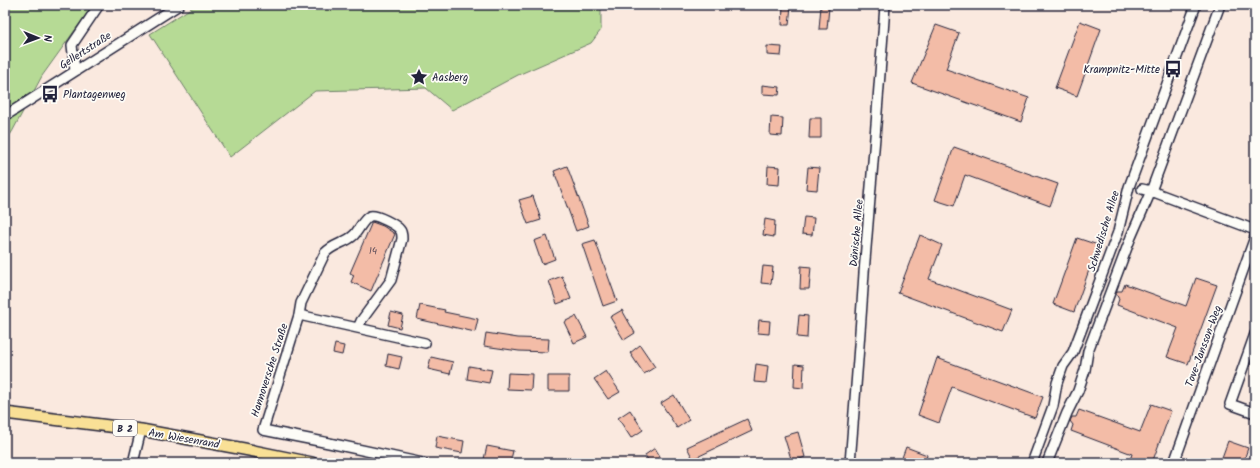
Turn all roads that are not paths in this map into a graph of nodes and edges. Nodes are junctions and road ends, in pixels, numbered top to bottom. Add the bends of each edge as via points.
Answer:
1 (99, 5) edge
2 (179, 5) edge
3 (885, 5) edge
4 (1196, 5) edge
5 (1220, 5) edge
6 (75, 71) junction
7 (5, 116) edge
8 (1147, 190) junction
9 (1255, 230) edge
10 (1255, 237) edge
11 (299, 315) junction
12 (358, 328) junction
13 (1255, 334) edge
14 (425, 343) dead end
15 (1254, 411) edge
16 (5, 413) edge
17 (142, 430) junction
18 (391, 460) edge
19 (133, 463) edge
20 (312, 463) edge
21 (423, 463) edge
22 (850, 463) edge
23 (1032, 463) edge
24 (1048, 463) edge
25 (1174, 463) edge

1 - 6 street via 72,45
2 - 6 street, Gellertstraße
3 - 22 street, Dänische Allee
4 - 23 street, Schwedische Allee via 1130,187 1118,232 1082,331 1057,383 1053,406
5 - 8 street
6 - 7 street, Gellertstraße
8 - 9 street
8 - 24 street via 1088,351 1078,391 1067,412
10 - 25 street, Tove-Jansson-Weg
11 - 12 street, Hannoversche Straße
11 - 12 street via 301,303 325,252 354,235 366,218 375,216 400,229 402,239 391,280
11 - 18 street, Hannoversche Straße via 262,430
12 - 14 street, Hannoversche Straße
13 - 15 street via 1230,404
16 - 17 main road, Am Wiesenrand / B 2
17 - 19 street
17 - 20 main road, Am Wiesenrand / B 2
18 - 21 street, Hannoversche Straße

